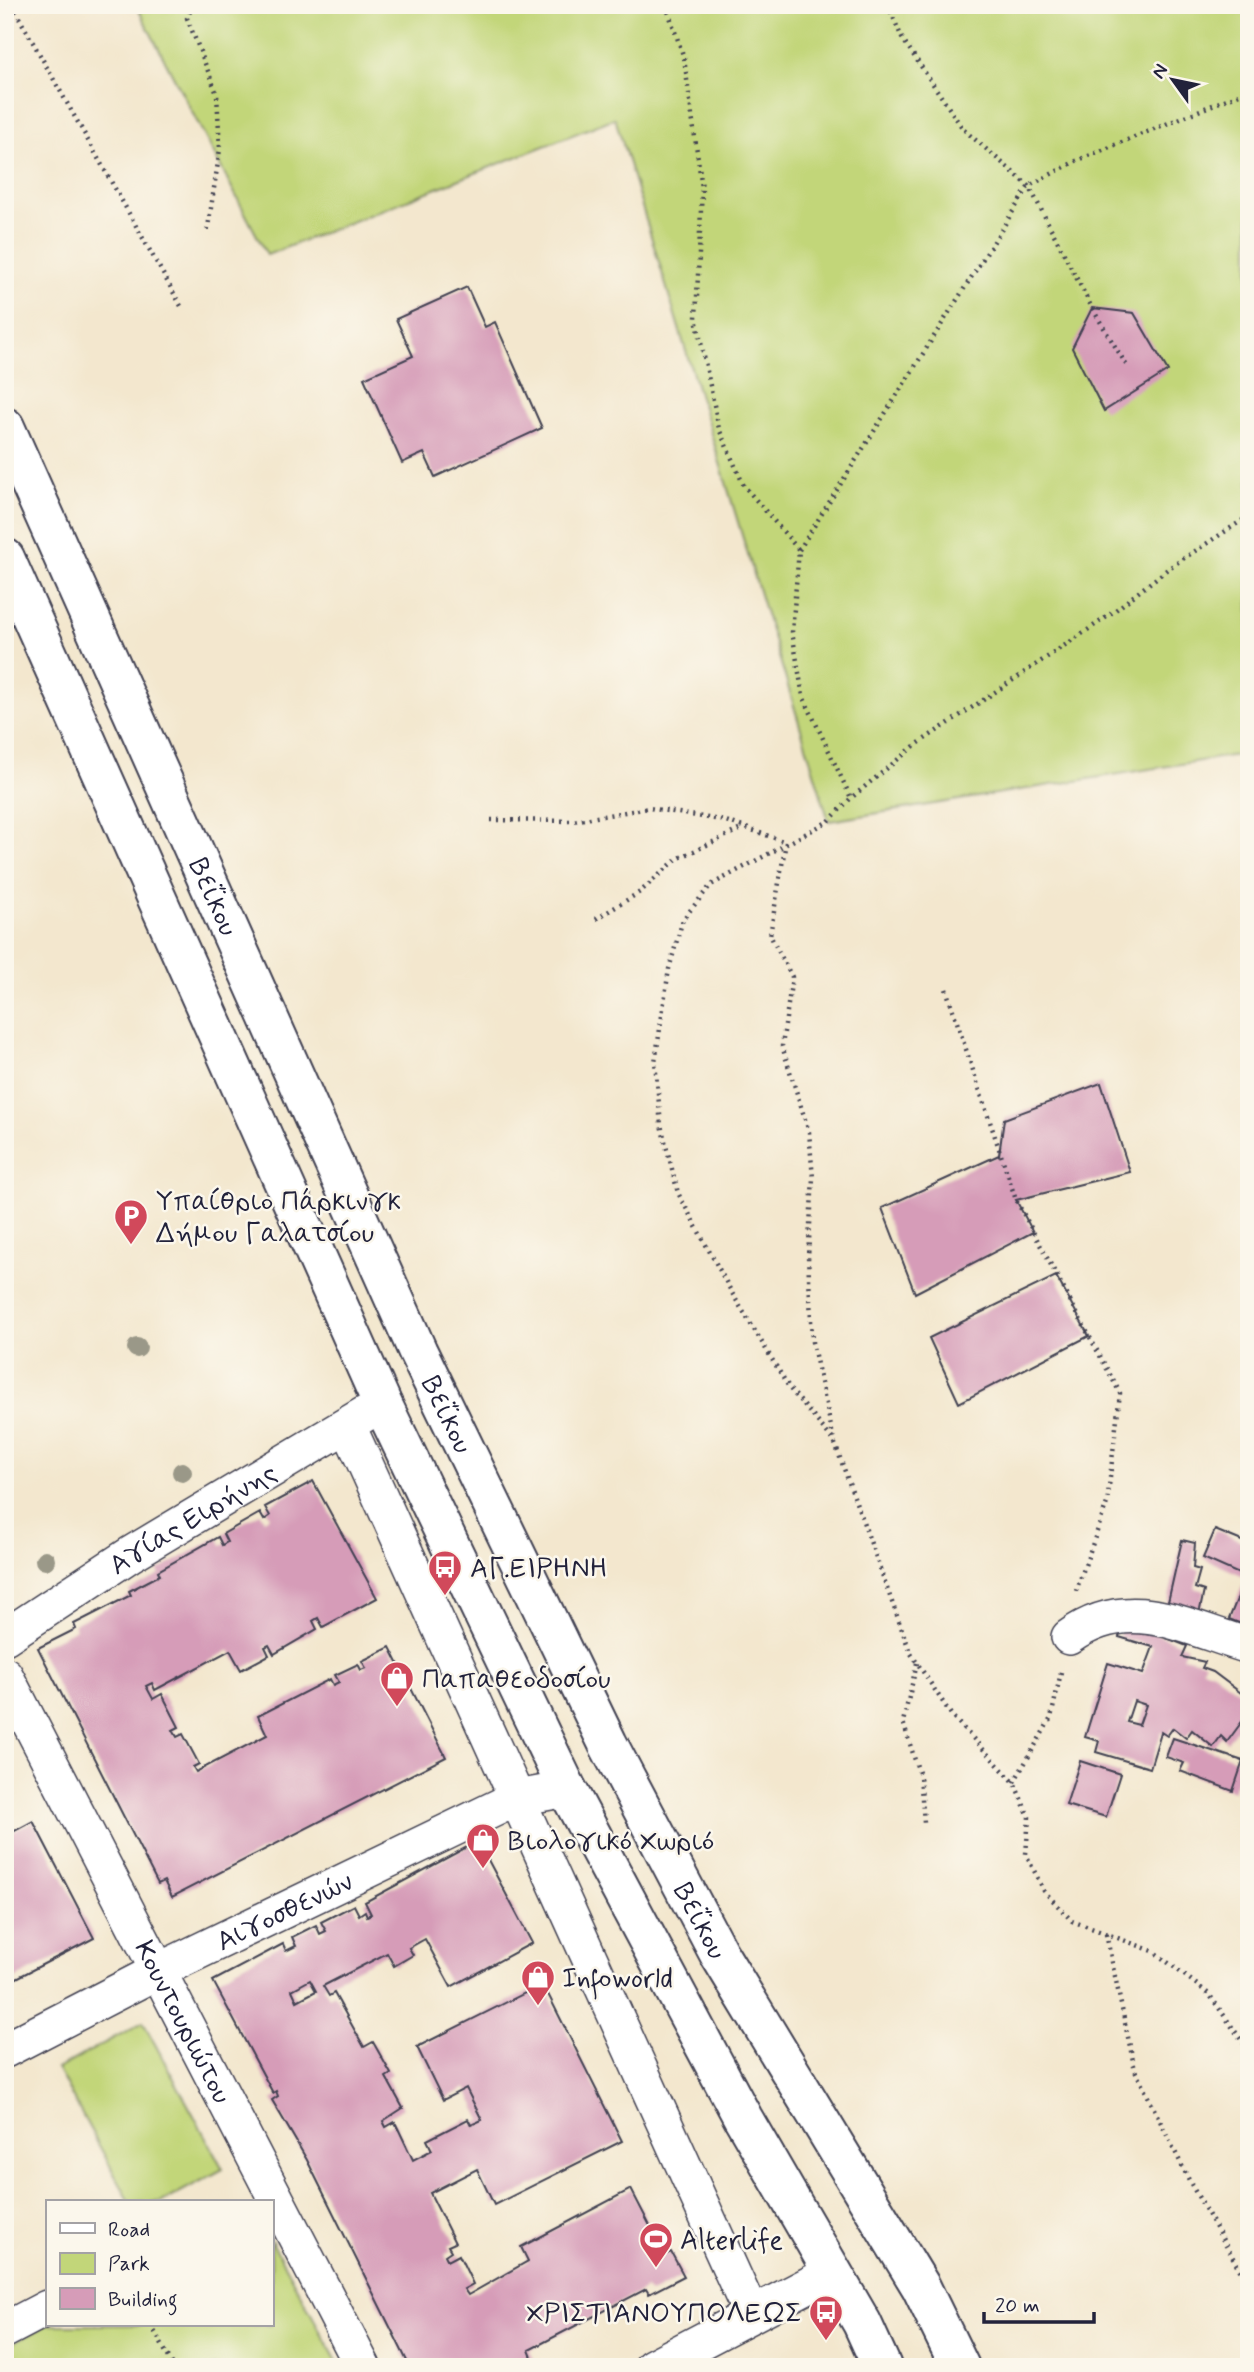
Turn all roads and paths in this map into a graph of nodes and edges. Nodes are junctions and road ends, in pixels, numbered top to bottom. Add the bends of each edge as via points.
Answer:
1 (12, 5) edge
2 (193, 5) edge
3 (666, 5) edge
4 (888, 5) edge
5 (1249, 90) edge
6 (1029, 186) junction
7 (206, 234) dead end
8 (181, 306) dead end
9 (1126, 366) dead end
10 (5, 427) edge
11 (1249, 516) edge
12 (799, 550) junction
13 (5, 558) edge
14 (852, 797) junction
15 (491, 820) dead end
16 (744, 827) junction
17 (786, 842) junction
18 (596, 919) dead end
19 (946, 989) dead end
20 (382, 1403) junction
21 (348, 1426) junction
22 (834, 1441) junction
23 (5, 1637) edge
24 (1069, 1637) junction
25 (1249, 1646) edge
26 (917, 1662) junction
27 (5, 1675) edge
28 (1014, 1782) junction
29 (567, 1789) junction
30 (517, 1797) junction
31 (924, 1822) dead end
32 (1105, 1934) junction
33 (160, 1970) junction
34 (5, 2050) edge
35 (1249, 2050) edge
36 (258, 2195) edge
37 (273, 2220) edge
38 (833, 2272) junction
39 (1249, 2286) edge
40 (46, 2309) edge
41 (751, 2314) junction
42 (152, 2326) edge
43 (5, 2330) edge
44 (174, 2367) edge
45 (363, 2367) edge
46 (652, 2367) edge
47 (882, 2367) edge
48 (960, 2367) edge

1 - 8 path
2 - 7 path via 187,18 217,94 219,121 220,149
3 - 12 path via 684,58 702,188 695,318 719,429 744,486
4 - 6 path via 902,38 963,129
5 - 6 path via 1076,161
6 - 9 path
6 - 12 path
10 - 48 main road, Βεΐκου via 418,1352 608,1744 719,1954 921,2287
11 - 14 path via 914,747
12 - 14 path via 792,632 803,696
13 - 20 main road, Βεΐκου
14 - 17 path via 829,821
15 - 16 path via 573,821 649,808
16 - 17 path
16 - 18 path via 677,859 640,892
17 - 22 path via 770,935 792,977 782,1046 809,1132 812,1342
17 - 22 path via 711,885 683,919 669,969 655,1062 661,1125 678,1193 790,1389
19 - 24 path via 1016,1200 1120,1393 1107,1503 1076,1592
20 - 21 street, Αγίας Ειρήνης
20 - 29 main road, Βεΐκου
21 - 23 street, Αγίας Ειρήνης via 131,1554
21 - 30 street
22 - 26 path
24 - 25 street via 1087,1624 1116,1614 1142,1614
24 - 28 path via 1051,1718
26 - 28 path via 952,1716
26 - 31 path via 903,1722 920,1776
27 - 33 street, Κουντουριώτου
28 - 32 path via 1029,1817 1026,1854 1044,1891 1072,1921
29 - 30 street, Αιγοσθενών
29 - 38 main road, Βεΐκου via 743,2118
30 - 33 street, Αιγοσθενών
30 - 41 street
32 - 35 path via 1153,1951 1209,1994
32 - 39 path via 1135,2070 1191,2184
33 - 34 street, Αιγοσθενών
33 - 36 street, Κουντουριώτου
37 - 45 street, Κουντουριώτου
38 - 41 street
38 - 47 main road, Βεΐκου
40 - 43 street
41 - 46 street
42 - 44 path

